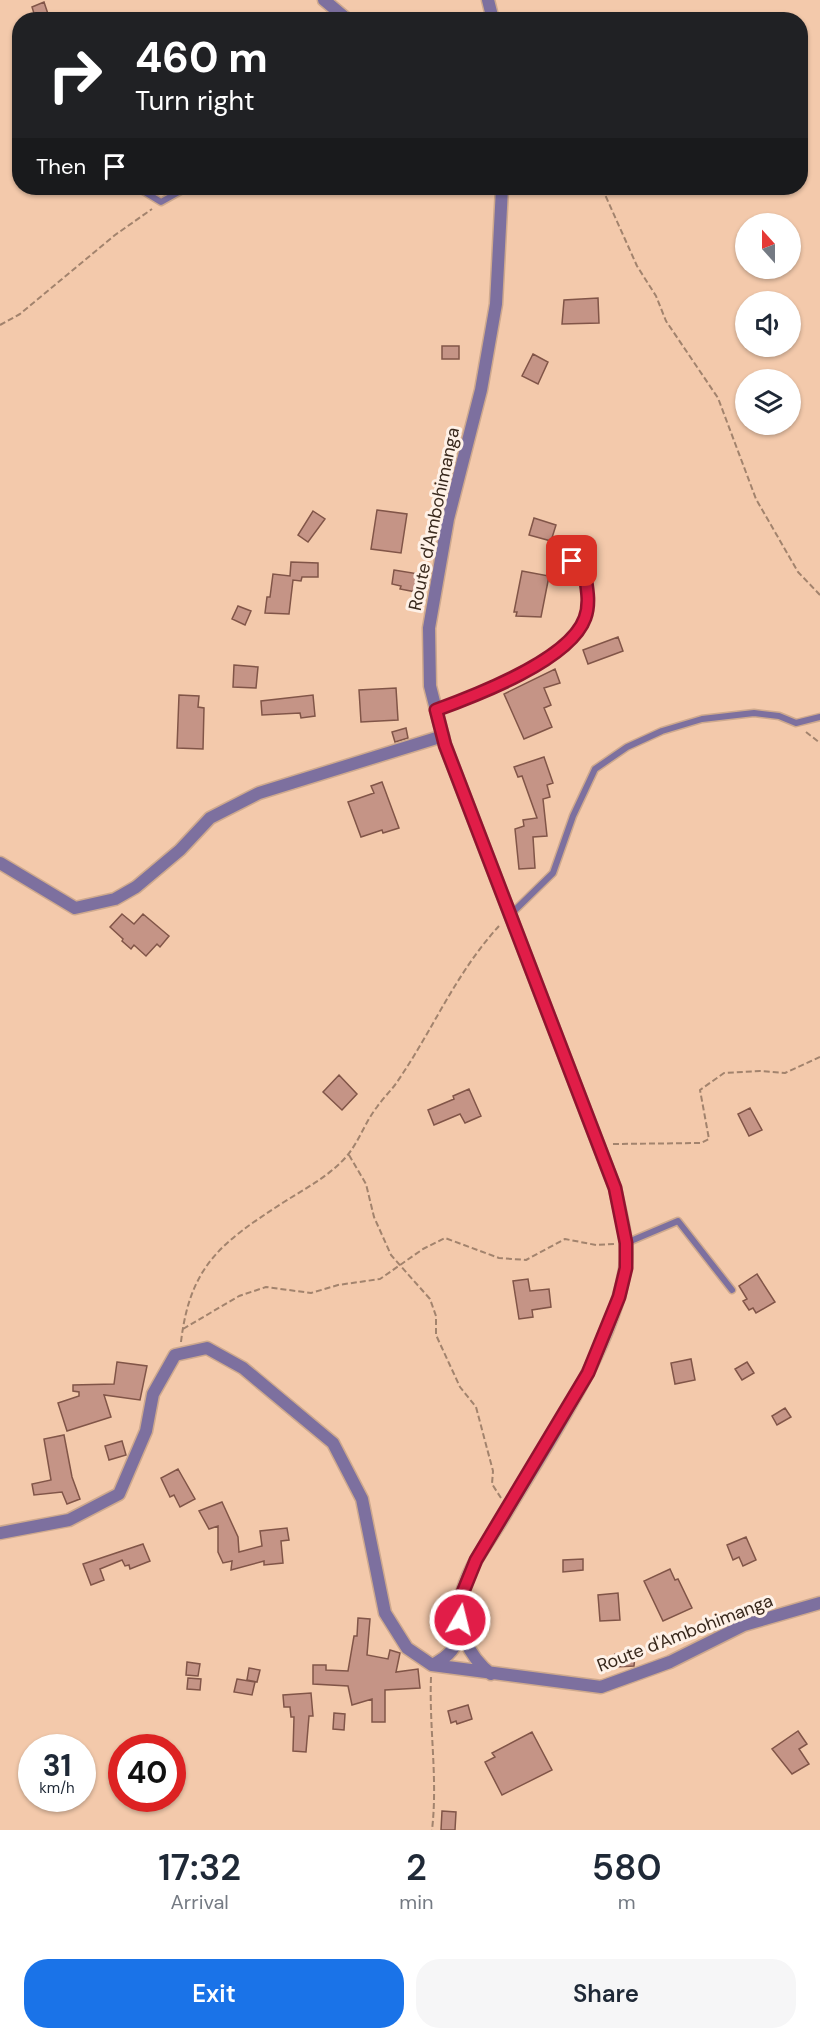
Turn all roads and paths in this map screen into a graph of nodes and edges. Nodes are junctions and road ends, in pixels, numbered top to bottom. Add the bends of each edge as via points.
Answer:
1 (324, 0) edge
2 (338, 12) edge
3 (150, 195) edge
4 (174, 195) edge
5 (502, 195) edge
6 (605, 195) edge
7 (161, 202) junction
8 (0, 325) edge
9 (572, 561) dead end
10 (820, 595) edge
11 (436, 710) junction
12 (820, 717) edge
13 (796, 723) junction
14 (443, 736) junction
15 (820, 743) edge
16 (0, 863) edge
17 (510, 915) junction
18 (820, 1057) edge
19 (598, 1143) junction
20 (348, 1154) junction
21 (626, 1243) junction
22 (399, 1265) junction
23 (732, 1290) dead end
24 (183, 1329) junction
25 (180, 1353) junction
26 (510, 1506) junction
27 (0, 1533) edge
28 (820, 1603) edge
29 (462, 1628) junction
30 (432, 1665) junction
31 (491, 1674) junction
32 (432, 1830) edge

1 - 2 street
3 - 7 lane
4 - 7 lane
5 - 11 street, Route d'Ambohimanga via 496,304 481,390 448,519 429,628 430,686
6 - 10 path via 666,321 718,398 756,499 798,572
7 - 8 path via 115,234 20,314
9 - 11 lane via 584,568 588,600 585,618 575,637 538,665
11 - 14 street, Route d'Ambohimanga
12 - 13 lane
13 - 15 path
13 - 17 lane via 754,713 702,719 627,747 595,769 553,873
14 - 16 street via 259,793 210,818 180,850 136,887 115,899 75,908
14 - 17 street, Route d'Ambohimanga
17 - 19 street, Route d'Ambohimanga
17 - 20 path via 448,992 397,1082 376,1107
18 - 19 path via 785,1073 724,1073 716,1078 700,1090 709,1139 701,1143
19 - 21 street, Route d'Ambohimanga via 615,1188
20 - 22 path via 366,1184 374,1217
20 - 24 path via 330,1174 282,1203 213,1254 195,1283
21 - 22 path via 596,1245 565,1239 526,1260 500,1258 445,1238
21 - 23 lane via 678,1221
21 - 26 street, Route d'Ambohimanga via 626,1268 619,1297 588,1373
22 - 24 path via 380,1279 311,1293 266,1287 239,1296
22 - 26 path via 430,1299 436,1316 436,1335 460,1387 476,1407 493,1471 493,1489
24 - 25 path
25 - 27 street via 175,1355 153,1394 146,1431 119,1494 69,1520
25 - 30 street, Route d'Ambohimanga via 207,1348 243,1368 333,1443 362,1499 386,1613 407,1648
26 - 29 street, Route d'Ambohimanga via 476,1560 461,1597
28 - 31 street, Route d'Ambohimanga via 744,1625 670,1662 601,1688
29 - 30 street via 457,1645
29 - 31 street, Route d'Ambohimanga via 475,1661
30 - 31 street, Route d'Ambohimanga
30 - 32 path via 436,1799

